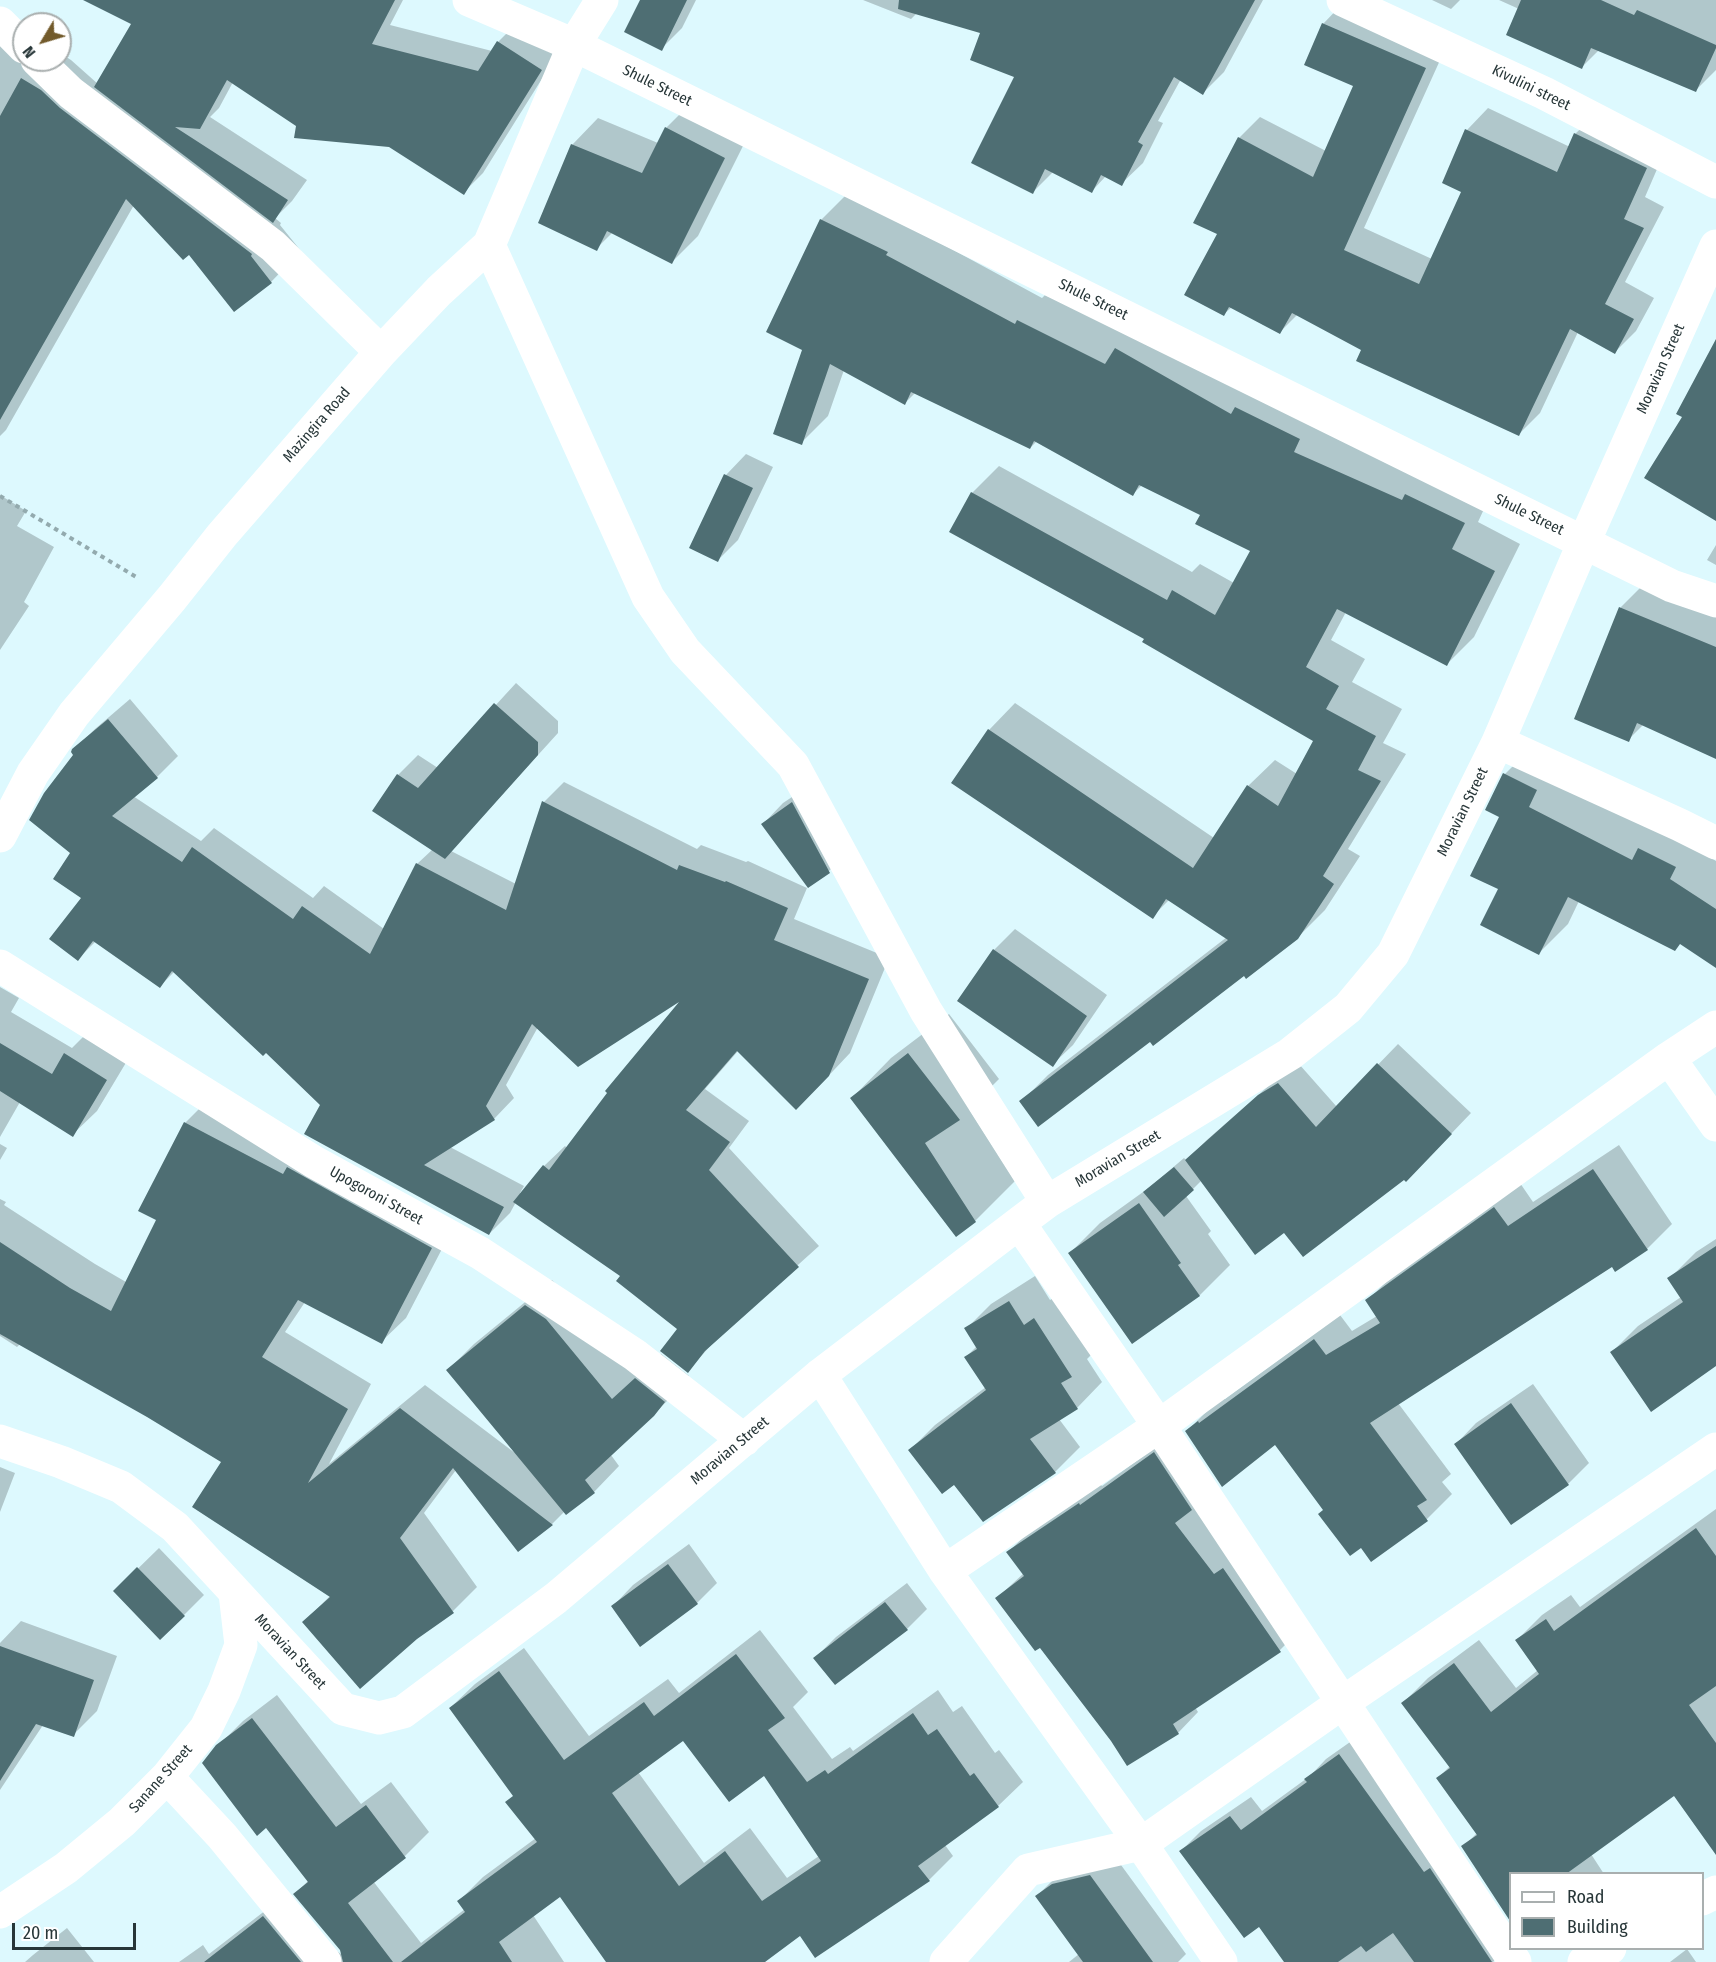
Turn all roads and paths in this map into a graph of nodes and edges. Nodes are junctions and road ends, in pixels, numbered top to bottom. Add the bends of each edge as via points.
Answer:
1 (469, 0) edge
2 (602, 0) edge
3 (1343, 0) edge
4 (0, 23) edge
5 (12, 35) edge
6 (574, 45) junction
7 (49, 72) edge
8 (1716, 182) edge
9 (489, 245) junction
10 (1716, 246) edge
11 (381, 352) junction
12 (0, 496) edge
13 (1584, 542) junction
14 (172, 598) junction
15 (1716, 601) edge
16 (1498, 742) junction
17 (0, 836) edge
18 (1716, 843) edge
19 (0, 966) edge
20 (1716, 1027) edge
21 (1669, 1058) junction
22 (1716, 1125) edge
23 (1047, 1202) junction
24 (1019, 1223) junction
25 (820, 1375) junction
26 (1160, 1426) junction
27 (744, 1440) junction
28 (0, 1441) edge
29 (1716, 1449) edge
30 (945, 1572) junction
31 (235, 1593) junction
32 (1342, 1703) junction
33 (167, 1777) junction
34 (1141, 1844) junction
35 (0, 1912) edge
36 (1606, 1950) edge
37 (325, 1962) edge
38 (946, 1962) edge
39 (1221, 1962) edge
40 (1515, 1962) edge
41 (1584, 1962) edge

1 - 6 street, Shule Street
2 - 6 street, Mazingira Road
3 - 8 street, Kivulini street via 1544,93
4 - 5 street
6 - 9 street, Mazingira Road
6 - 13 street, Shule Street
7 - 11 street via 71,93 273,246
9 - 11 street, Mazingira Road
9 - 23 street via 648,597 685,651 793,765 926,1011
10 - 13 street, Moravian Street
11 - 14 street, Mazingira Road
12 - 14 path
13 - 15 street, Shule Street via 1671,586
13 - 16 street, Moravian Street
14 - 17 street, Mazingira Road via 74,714 33,773
16 - 18 street
16 - 23 street, Moravian Street via 1393,954 1348,1008 1290,1054
19 - 27 street, Upogoroni Street via 314,1162 480,1253 634,1355
20 - 21 street
21 - 22 street
21 - 26 street
23 - 24 street, Moravian Street
24 - 25 street, Moravian Street
24 - 26 street
25 - 27 street, Moravian Street
25 - 30 street
26 - 30 street
26 - 32 street
27 - 31 street, Moravian Street via 556,1598 403,1712 379,1718 343,1709
28 - 31 street via 121,1487 175,1527
29 - 32 street
30 - 34 street
31 - 33 street, Sanane Street via 241,1645 224,1691 206,1728
32 - 34 street
32 - 40 street
33 - 35 street, Sanane Street via 122,1822 74,1861
33 - 37 street via 264,1885
34 - 38 street via 1028,1870
34 - 39 street
36 - 41 street

